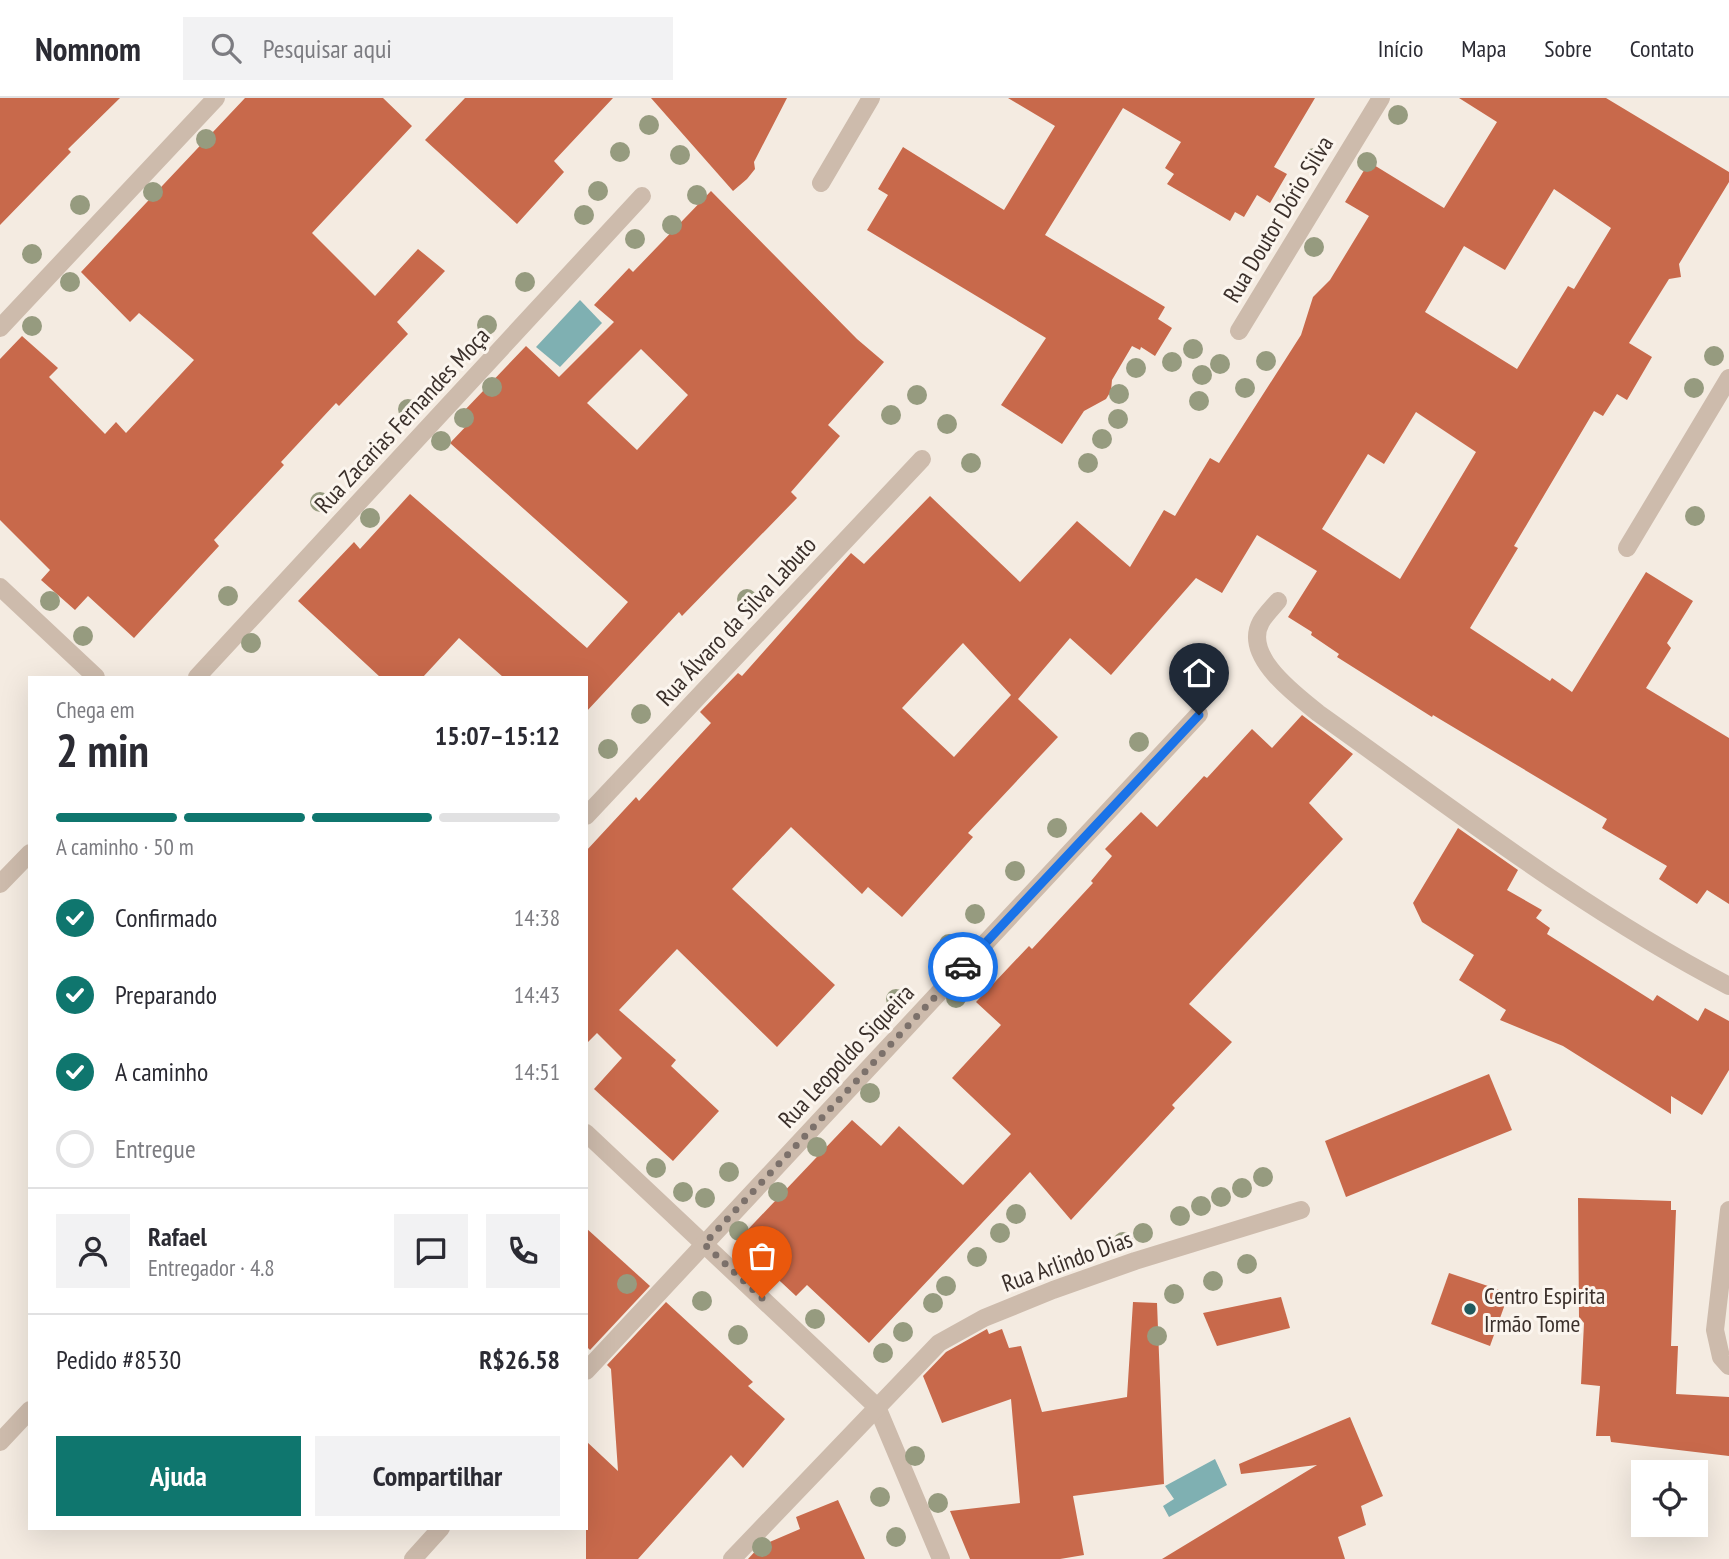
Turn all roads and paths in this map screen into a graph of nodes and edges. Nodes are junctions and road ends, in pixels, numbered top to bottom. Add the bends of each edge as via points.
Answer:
1 (216, 98) edge
2 (872, 98) edge
3 (1381, 98) edge
4 (821, 183) dead end
5 (642, 196) dead end
6 (0, 328) edge
7 (1239, 331) dead end
8 (1729, 378) edge
9 (922, 459) dead end
10 (1627, 548) dead end
11 (0, 587) edge
12 (1278, 601) dead end
13 (95, 676) edge
14 (198, 676) edge
15 (1199, 715) dead end
16 (588, 814) edge
17 (28, 855) edge
18 (0, 884) edge
19 (1729, 986) edge
20 (588, 1135) edge
21 (1301, 1210) dead end
22 (1729, 1210) edge
23 (704, 1244) junction
24 (1729, 1366) edge
25 (588, 1369) edge
26 (877, 1407) junction
27 (28, 1412) edge
28 (0, 1442) edge
29 (440, 1530) edge
30 (413, 1559) edge
31 (732, 1559) edge
32 (941, 1559) edge

1 - 6 street
2 - 4 street
3 - 7 street, Rua Doutor Dório Silva
5 - 14 street, Rua Zacarias Fernandes Moça
8 - 10 street
9 - 16 street, Rua Álvaro da Silva Labuto
11 - 13 street
12 - 19 street via 1260,623 1258,649 1286,687 1594,907
15 - 23 street, Rua Leopoldo Siqueira
17 - 18 street
20 - 23 street
21 - 26 street, Rua Arlindo Dias via 1135,1261 984,1318 939,1343
22 - 24 street via 1715,1330 1721,1357
23 - 25 street, Rua Leopoldo Siqueira
23 - 26 street
26 - 31 street, Rua Arlindo Dias
26 - 32 street
27 - 28 street
29 - 30 street

